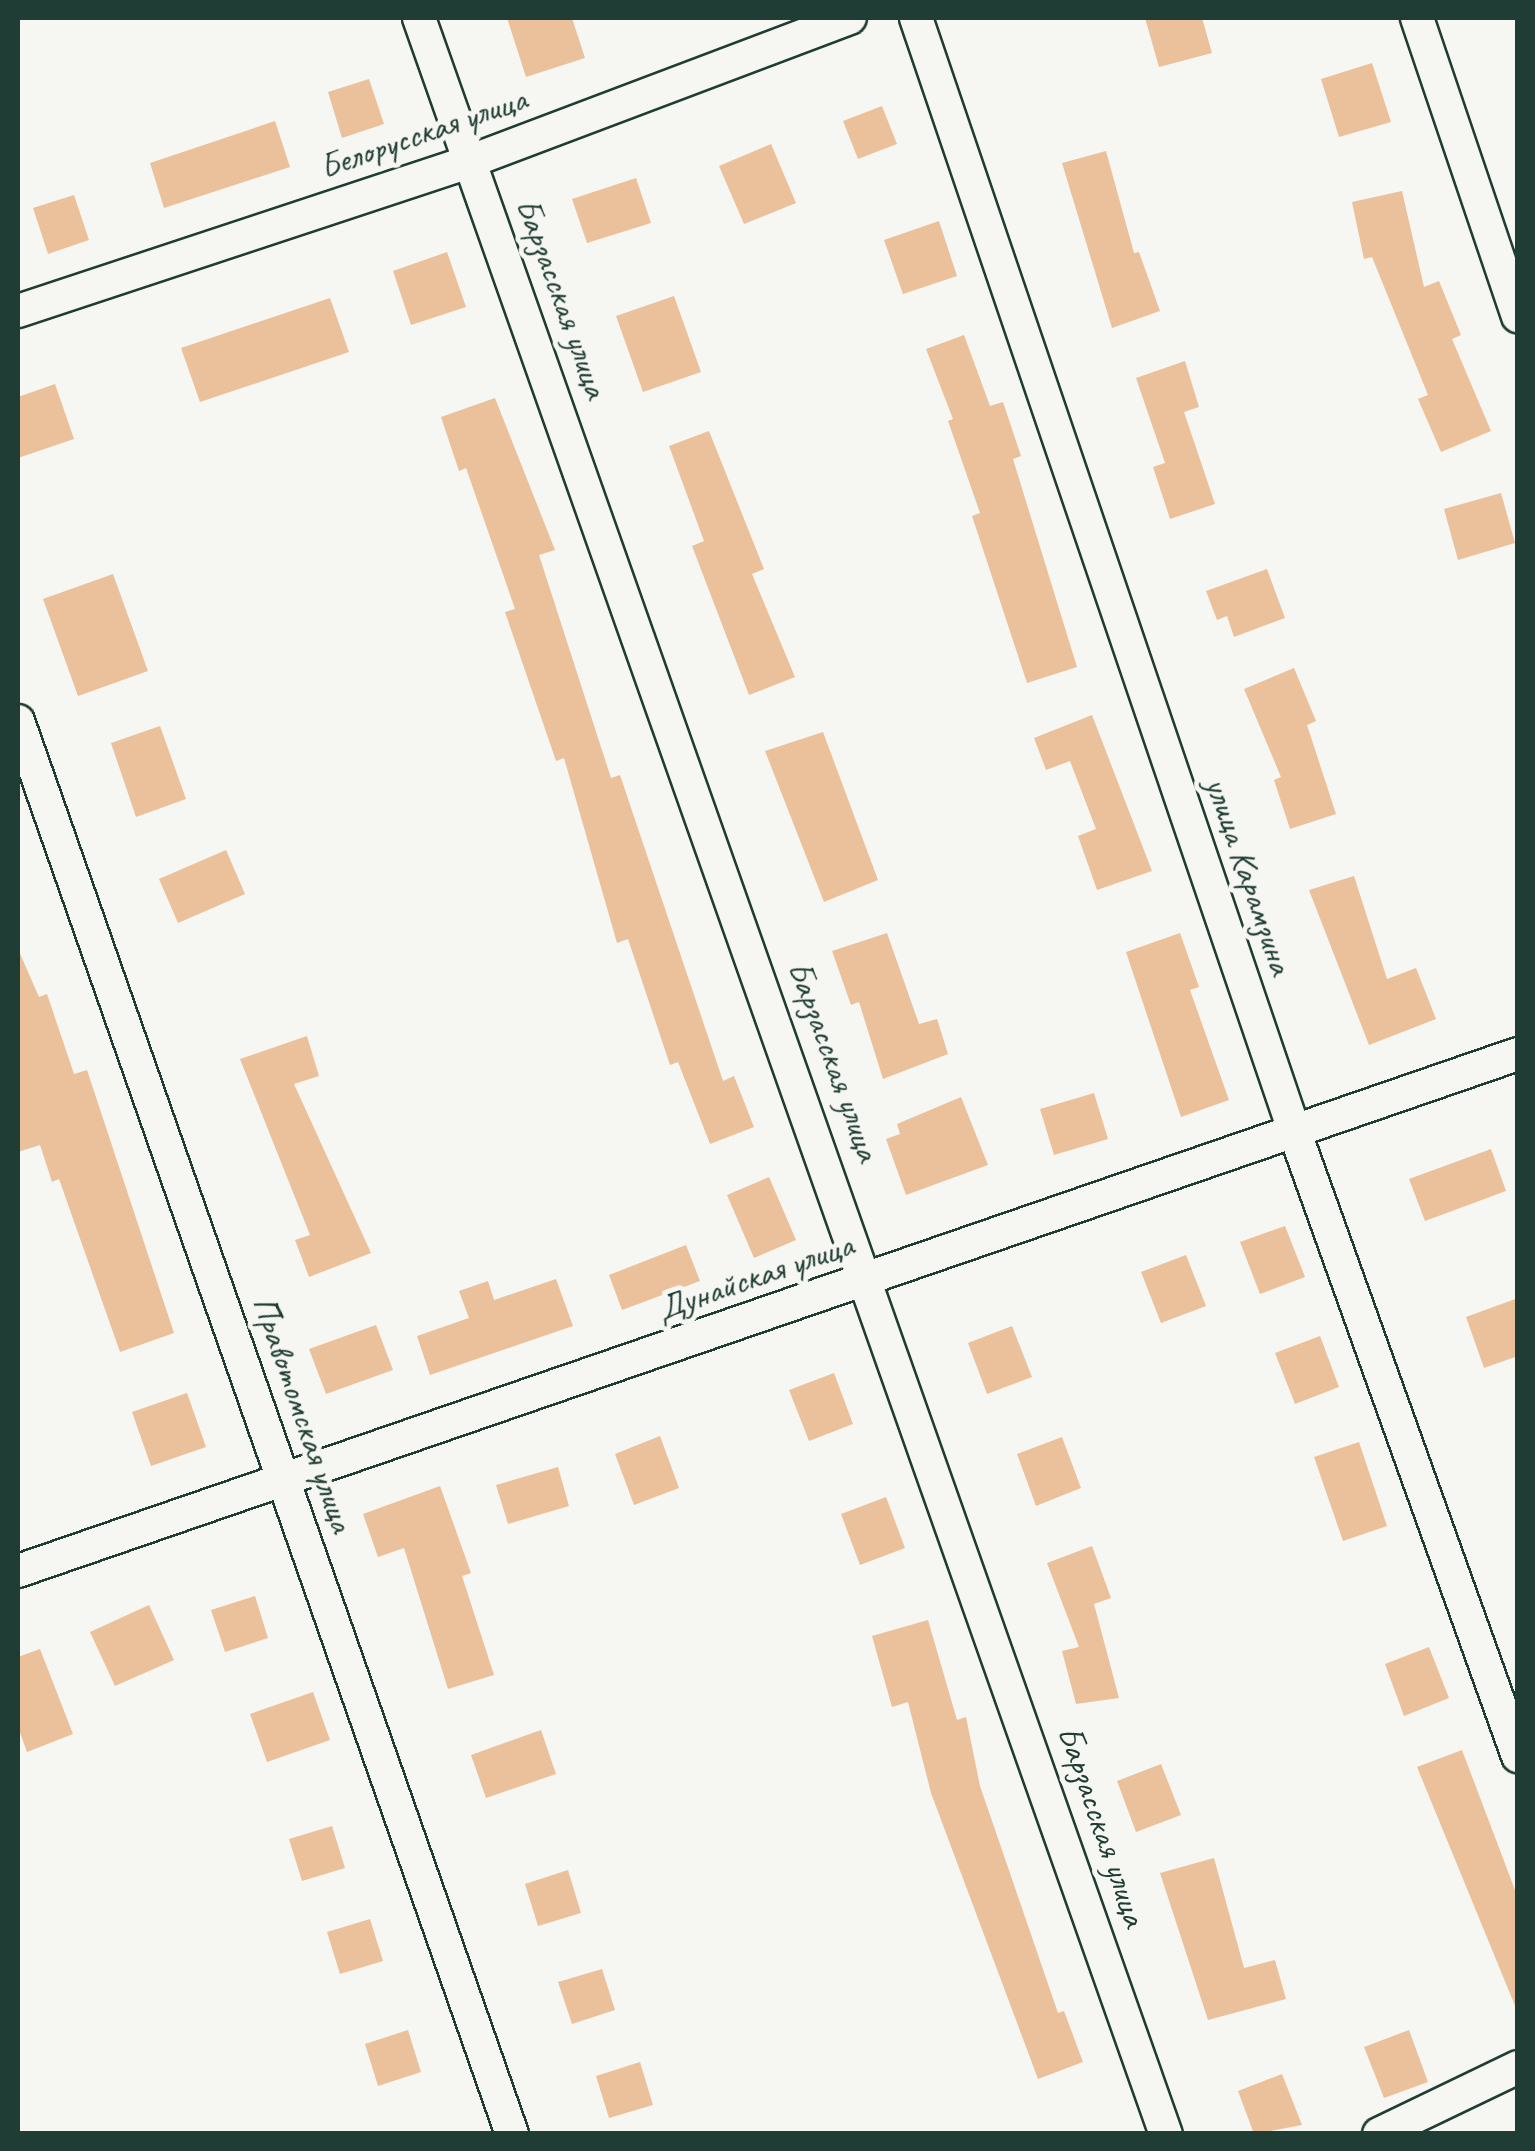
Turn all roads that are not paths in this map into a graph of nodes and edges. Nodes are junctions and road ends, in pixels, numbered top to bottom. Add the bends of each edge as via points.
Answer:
1 (419, 18) edge
2 (850, 18) edge
3 (916, 18) edge
4 (1416, 18) edge
5 (471, 161) junction
6 (18, 311) edge
7 (1518, 316) edge
8 (18, 721) edge
9 (1518, 1054) edge
10 (1294, 1133) junction
11 (869, 1280) junction
12 (284, 1479) junction
13 (18, 1570) edge
14 (1518, 1756) edge
15 (1518, 2066) edge
16 (512, 2134) edge
17 (1166, 2134) edge
18 (1379, 2134) edge

1 - 5 street, Барзасская улица
2 - 5 street, Белорусская улица
3 - 10 street, улица Карамзина
4 - 7 street
5 - 6 street, Белорусская улица
5 - 11 street, Барзасская улица
8 - 12 street, Правотомская улица
9 - 10 street, Дунайская улица
10 - 11 street, Дунайская улица
10 - 14 street, улица Карамзина
11 - 12 street, Дунайская улица
11 - 17 street, Барзасская улица
12 - 13 street, Дунайская улица
12 - 16 street, Правотомская улица
15 - 18 street

